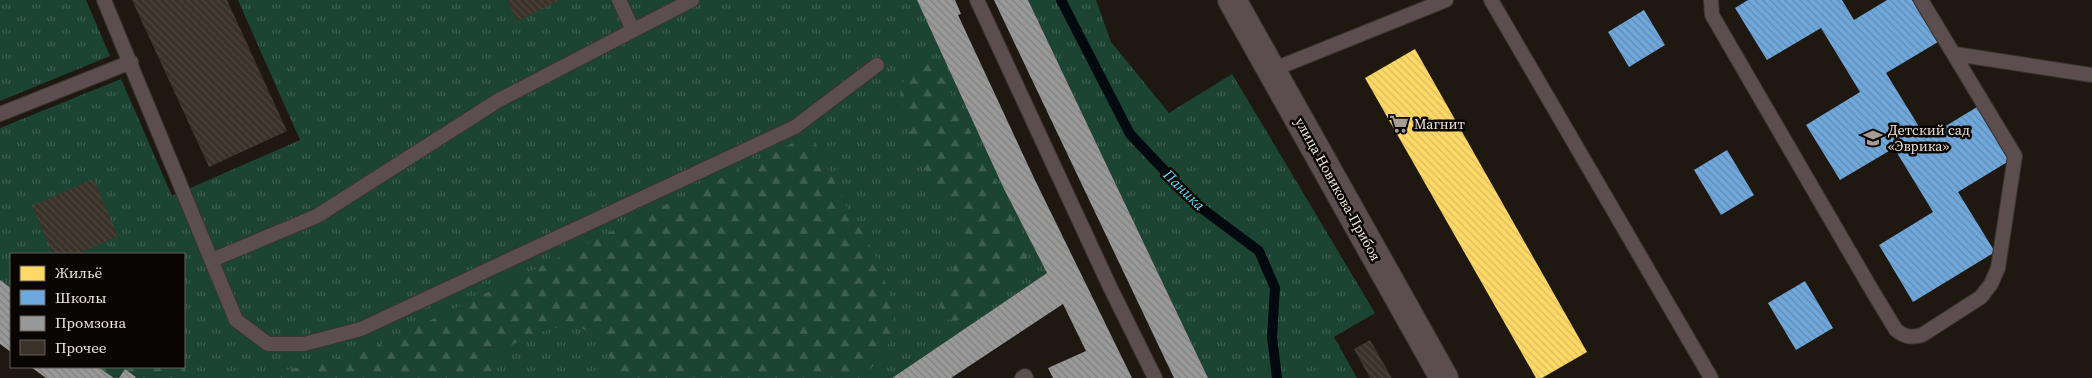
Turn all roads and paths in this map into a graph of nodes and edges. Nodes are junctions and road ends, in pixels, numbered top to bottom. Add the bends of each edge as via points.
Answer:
1 (104, 0) edge
2 (619, 0) edge
3 (692, 0) edge
4 (976, 0) edge
5 (1232, 0) edge
6 (1446, 0) edge
7 (1491, 0) edge
8 (1711, 0) edge
9 (1921, 0) edge
10 (634, 30) junction
11 (1955, 54) junction
12 (131, 62) junction
13 (877, 65) dead end
14 (1272, 70) junction
15 (2092, 75) edge
16 (0, 114) edge
17 (212, 260) junction
18 (1155, 378) edge
19 (1444, 378) edge
20 (1711, 378) edge

1 - 12 lane
2 - 10 lane
3 - 10 lane
4 - 18 lane
5 - 14 street, улица Новикова-Прибоя
6 - 14 lane
7 - 20 lane
8 - 11 lane via 1712,15 1870,287 1896,330 1909,337 1922,335 1981,297 1998,268 2016,156
9 - 11 lane
10 - 17 lane via 500,100 317,216
11 - 15 lane
12 - 16 lane
12 - 17 lane
13 - 17 lane via 795,127 362,329 304,344 268,344 236,320
14 - 19 street, улица Новикова-Прибоя

